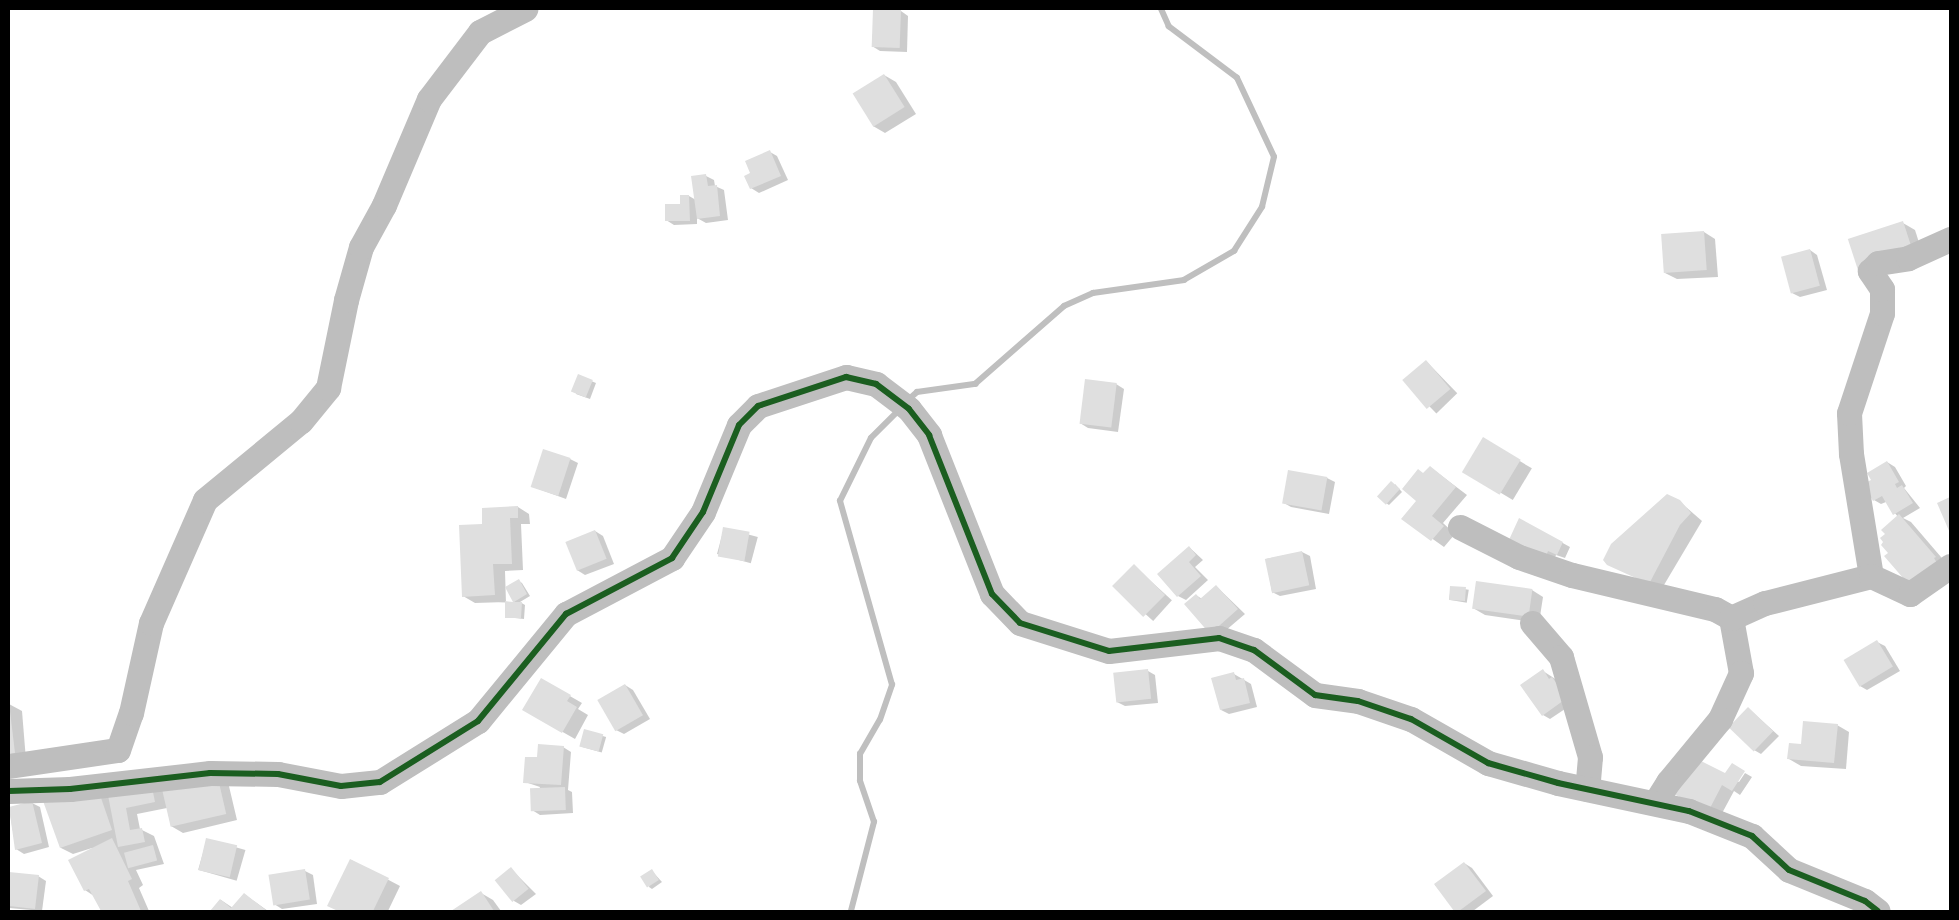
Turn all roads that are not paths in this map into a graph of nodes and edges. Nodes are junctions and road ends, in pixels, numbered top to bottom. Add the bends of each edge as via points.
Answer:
1 (525, 9) edge
2 (1950, 239) edge
3 (1460, 527) dead end
4 (1950, 566) edge
5 (1871, 576) junction
6 (1731, 618) junction
7 (1532, 623) dead end
8 (9, 766) edge
9 (1587, 789) junction
10 (9, 791) edge
11 (1655, 804) junction
12 (1878, 911) edge

1 - 8 street via 480,32 429,99 384,205 361,247 346,300 328,388 301,421 205,500 151,623 131,713 118,750
2 - 5 street via 1908,258 1878,263 1870,271 1882,289 1882,313 1849,413 1851,454
3 - 6 street via 1519,557 1572,575 1715,609
4 - 5 street via 1910,594
5 - 6 street via 1766,603
6 - 11 street via 1741,673 1720,719 1668,782
7 - 9 street via 1561,657 1590,757
9 - 10 street via 1488,763 1410,719 1358,701 1316,695 1254,650 1219,638 1109,651 1020,623 992,594 929,435 909,409 876,384 846,377 758,406 739,425 703,512 672,558 566,614 478,721 380,782 341,786 278,774 210,773 70,789
9 - 11 street
11 - 12 street via 1689,811 1752,836 1789,870 1865,902

